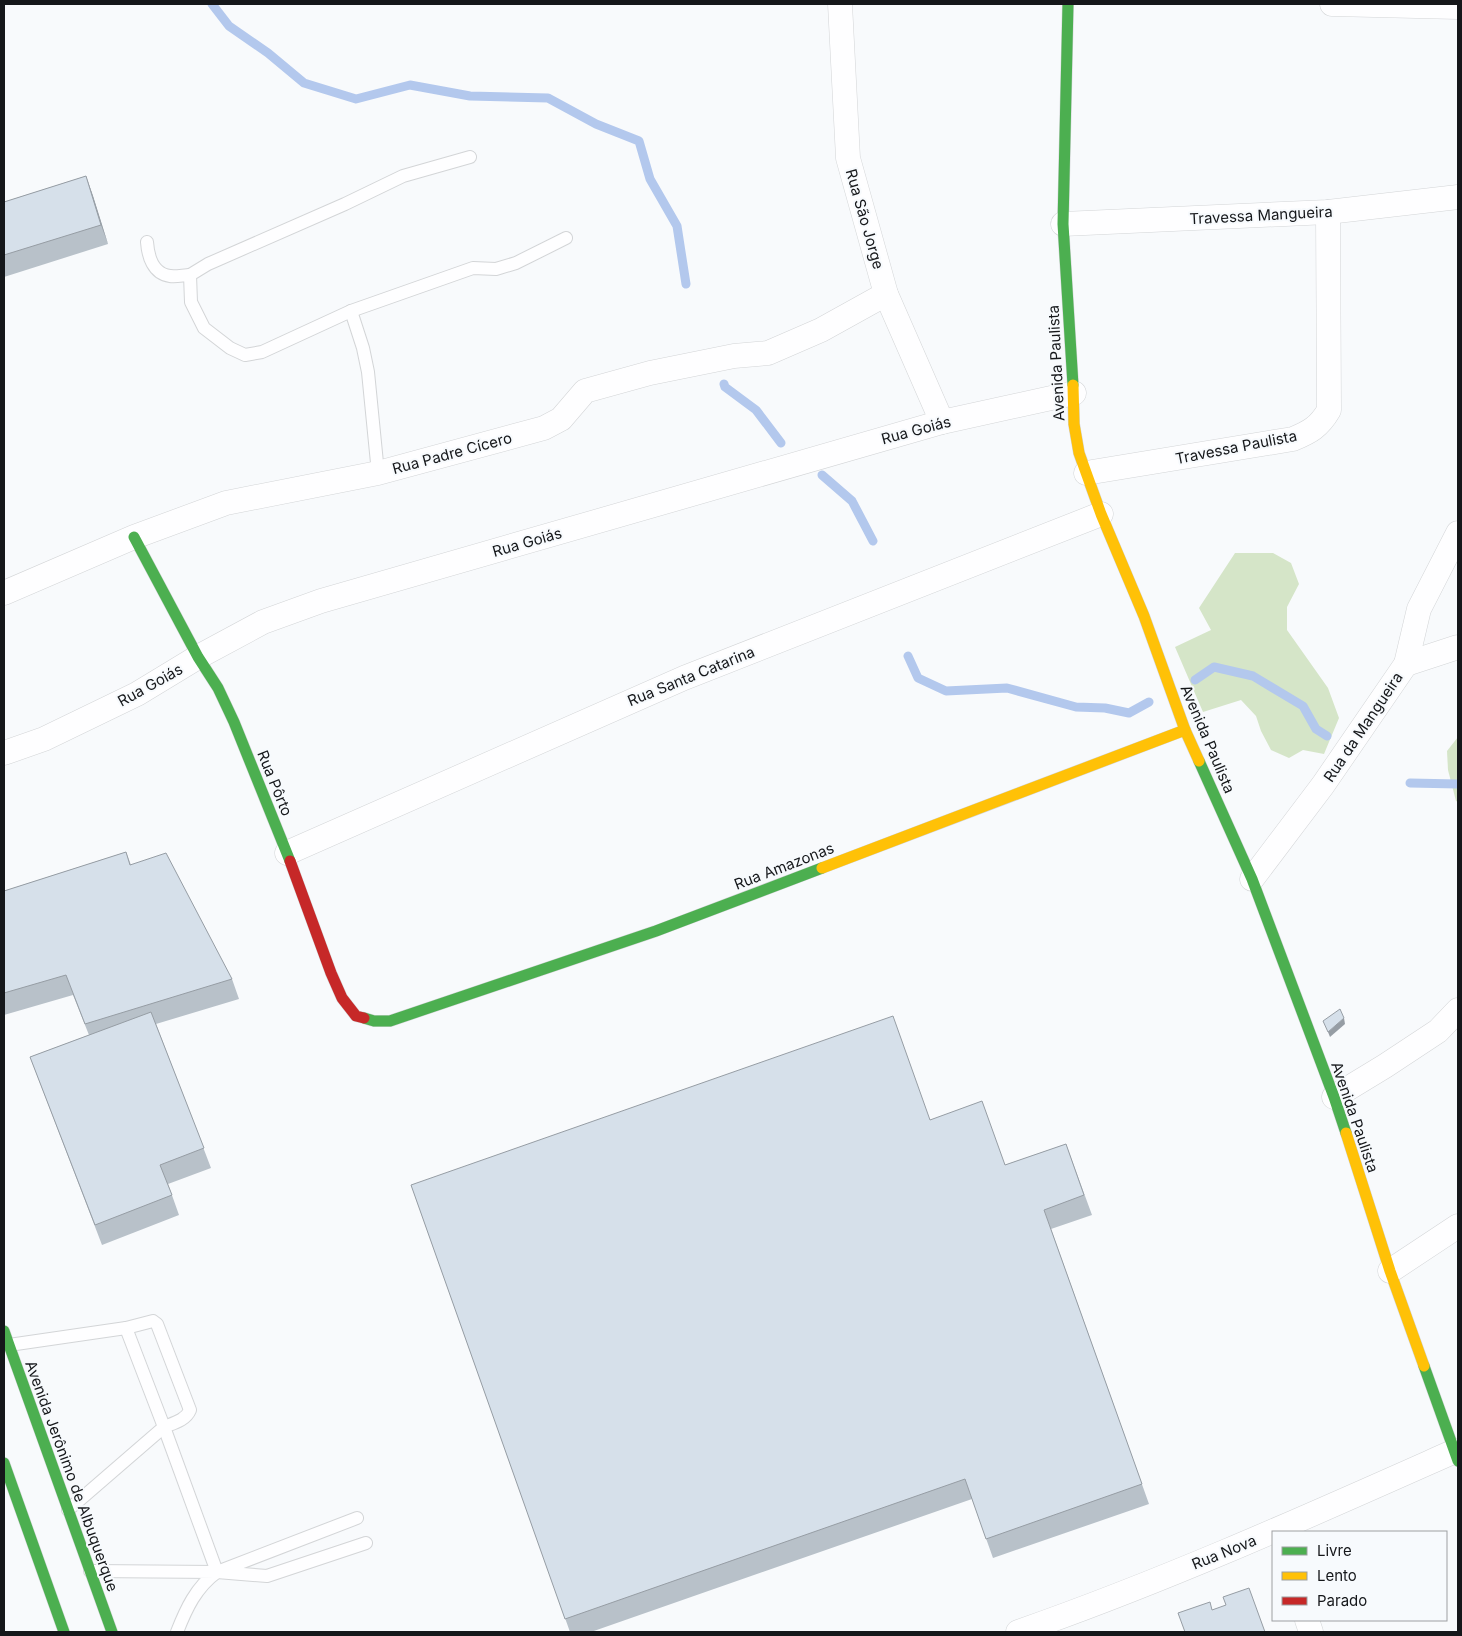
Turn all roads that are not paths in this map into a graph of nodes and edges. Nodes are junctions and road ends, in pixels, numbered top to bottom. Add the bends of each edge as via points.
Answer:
1 (840, 4) edge
2 (1068, 4) edge
3 (1332, 4) edge
4 (1458, 7) edge
5 (470, 157) dead end
6 (1458, 197) edge
7 (1328, 212) junction
8 (1063, 224) junction
9 (566, 238) dead end
10 (147, 242) dead end
11 (190, 274) junction
12 (886, 294) junction
13 (351, 311) junction
14 (1074, 393) junction
15 (942, 422) junction
16 (378, 473) junction
17 (1086, 473) junction
18 (1101, 514) junction
19 (1458, 533) edge
20 (134, 537) junction
21 (4, 593) edge
22 (1458, 647) edge
23 (198, 657) junction
24 (1406, 664) junction
25 (1185, 730) junction
26 (4, 753) edge
27 (287, 853) junction
28 (1252, 879) junction
29 (1458, 1010) edge
30 (390, 1021) joint
31 (1334, 1097) junction
32 (1458, 1226) edge
33 (1390, 1271) junction
34 (126, 1328) junction
35 (4, 1331) edge
36 (9, 1346) junction
37 (164, 1427) junction
38 (1456, 1456) edge
39 (4, 1463) edge
40 (68, 1510) junction
41 (357, 1518) dead end
42 (1276, 1531) edge
43 (1272, 1533) edge
44 (366, 1543) dead end
45 (90, 1571) junction
46 (217, 1572) junction
47 (64, 1632) edge
48 (112, 1632) edge
49 (176, 1632) edge
50 (1018, 1632) edge

1 - 12 street, Rua São Jorge via 848,158
2 - 8 street, Avenida Paulista
3 - 4 street
5 - 11 lane via 403,176
6 - 7 street, Travessa Mangueira
7 - 8 street, Travessa Mangueira
7 - 17 street, Travessa Paulista via 1328,410 1322,421 1293,439
8 - 14 street, Avenida Paulista
9 - 13 lane via 516,263 496,269 473,268
10 - 11 lane via 148,257 157,270 169,276
11 - 13 lane via 191,302 204,328 230,348 246,355 262,352
12 - 15 street, Rua São Jorge
12 - 16 street, Rua Padre Cícero via 821,330 768,353 734,356 650,373 585,391 561,419 544,428
13 - 16 lane via 364,348 368,372
14 - 15 street, Rua Goiás
14 - 17 street, Avenida Paulista via 1074,424
15 - 23 street, Rua Goiás via 321,601 263,622
16 - 20 street, Rua Padre Cícero via 226,503
17 - 18 street, Avenida Paulista
18 - 25 street, Avenida Paulista via 1144,616
18 - 27 street, Rua Santa Catarina via 684,678
19 - 24 street, Rua da Mangueira via 1419,609
20 - 21 street, Rua Padre Cícero
20 - 23 street, Rua Pôrto
22 - 24 street
23 - 26 street, Rua Goiás via 137,694 44,739
23 - 27 street, Rua Pôrto via 234,722
24 - 28 street, Rua da Mangueira via 1323,785
25 - 28 street, Avenida Paulista
25 - 30 street, Rua Amazonas via 656,930
27 - 30 street, Rua Pôrto via 342,998 356,1016
28 - 31 street, Avenida Paulista
29 - 31 street via 1438,1031
31 - 33 street, Avenida Paulista
32 - 33 street
33 - 38 street, Avenida Paulista
34 - 36 lane
34 - 37 lane
34 - 37 lane via 153,1321 159,1325 190,1410 184,1419
35 - 36 street, Avenida Jerônimo de Albuquerque
36 - 40 street, Avenida Jerônimo de Albuquerque
37 - 40 lane
37 - 46 lane
38 - 42 street, Rua Nova
39 - 47 street
40 - 45 street, Avenida Jerônimo de Albuquerque
41 - 46 lane
43 - 50 street, Rua Nova via 1090,1607
44 - 46 lane via 267,1576
45 - 46 lane
45 - 48 street, Avenida Jerônimo de Albuquerque
46 - 49 lane via 188,1604

